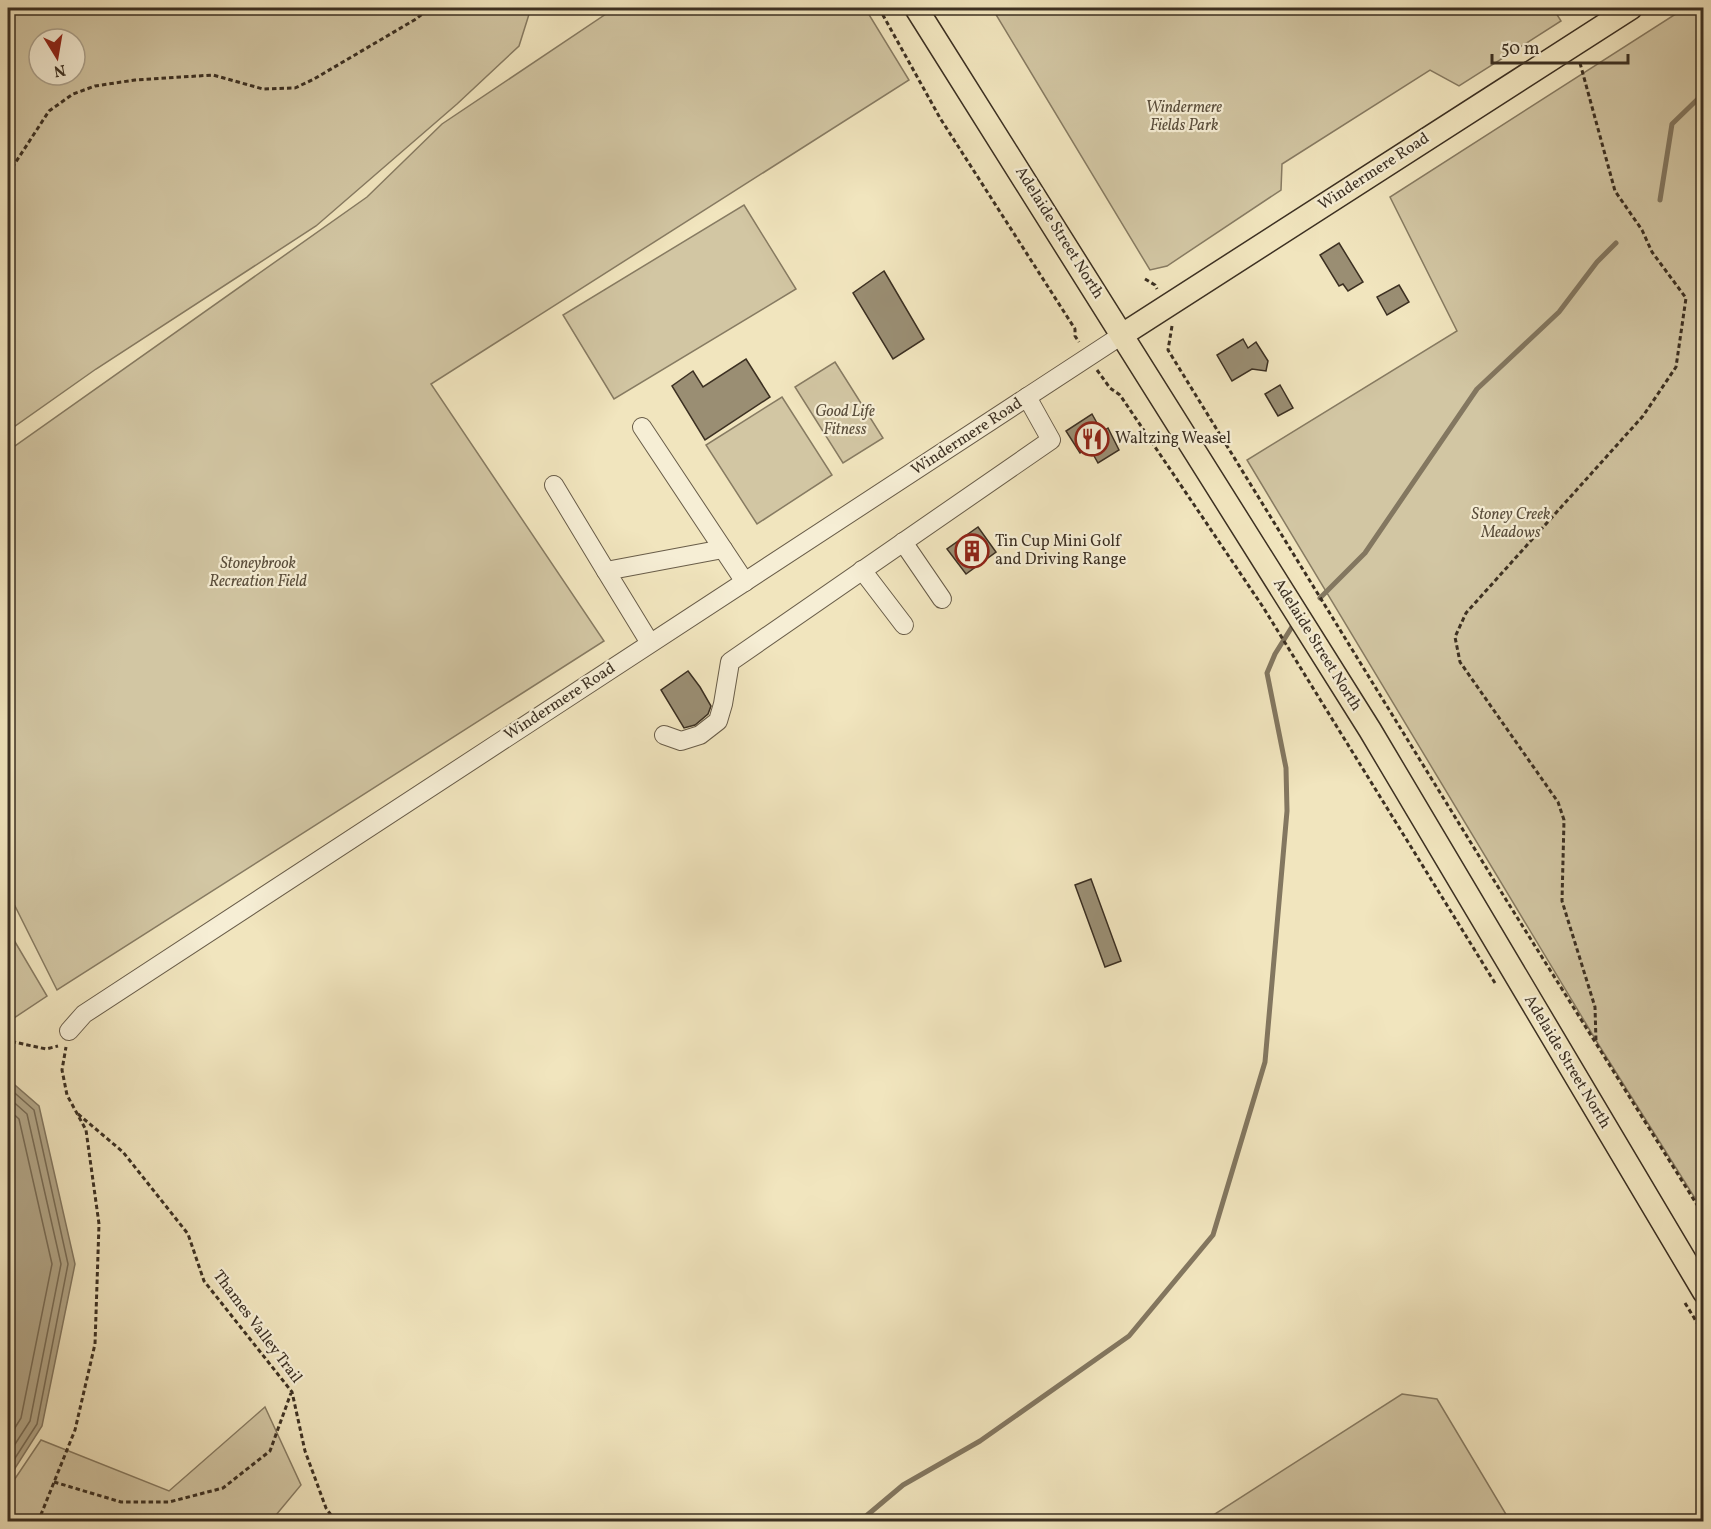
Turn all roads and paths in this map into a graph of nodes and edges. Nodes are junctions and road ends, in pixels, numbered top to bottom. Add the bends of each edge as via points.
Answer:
1 (430, 8) edge
2 (879, 8) edge
3 (916, 8) edge
4 (1631, 8) edge
5 (1578, 57) dead end
6 (8, 174) edge
7 (1172, 325) dead end
8 (1122, 335) junction
9 (1089, 357) junction
10 (1027, 397) junction
11 (642, 427) dead end
12 (554, 484) dead end
13 (903, 542) junction
14 (723, 549) junction
15 (862, 570) junction
16 (606, 571) junction
17 (744, 582) junction
18 (942, 599) dead end
19 (904, 625) dead end
20 (650, 644) junction
21 (664, 735) dead end
22 (1497, 986) dead end
23 (69, 1031) junction
24 (8, 1034) edge
25 (1596, 1041) junction
26 (77, 1113) junction
27 (1704, 1216) edge
28 (1704, 1292) edge
29 (1680, 1294) dead end
30 (1704, 1334) edge
31 (292, 1392) junction
32 (54, 1482) junction
33 (38, 1521) edge
34 (336, 1521) edge

1 - 6 path via 295,88 263,89 213,75 135,80 73,94 49,111
2 - 9 path via 940,118
3 - 8 main road, Adelaide Street North
4 - 8 main road, Windermere Road
5 - 25 path via 1615,192 1686,298 1676,367 1642,416 1466,613 1455,637 1460,662 1558,802 1564,820 1563,901 1594,1007
7 - 25 path via 1168,350
8 - 9 street, Windermere Road
8 - 28 main road, Adelaide Street North via 1370,730
9 - 10 street, Windermere Road
9 - 22 path via 1110,388 1120,395 1263,607
10 - 13 street via 1051,440
10 - 17 street, Windermere Road
11 - 14 street
12 - 16 street
13 - 15 street
13 - 18 street
14 - 16 street
14 - 17 street
15 - 19 street
15 - 21 street via 730,662 718,721 700,735 681,741
16 - 20 street
17 - 20 street, Windermere Road
20 - 23 street, Windermere Road via 84,1014
23 - 24 path via 60,1045 46,1049 14,1042
23 - 26 path via 62,1070 67,1095
25 - 27 path
26 - 31 path, Thames Valley Trail via 123,1152 188,1234 204,1281
26 - 32 path via 86,1130 99,1224 94,1344 75,1430
29 - 30 path
31 - 32 path via 270,1451 223,1488 169,1502 121,1502
31 - 34 path, Thames Valley Trail via 305,1451 326,1508
32 - 33 path

